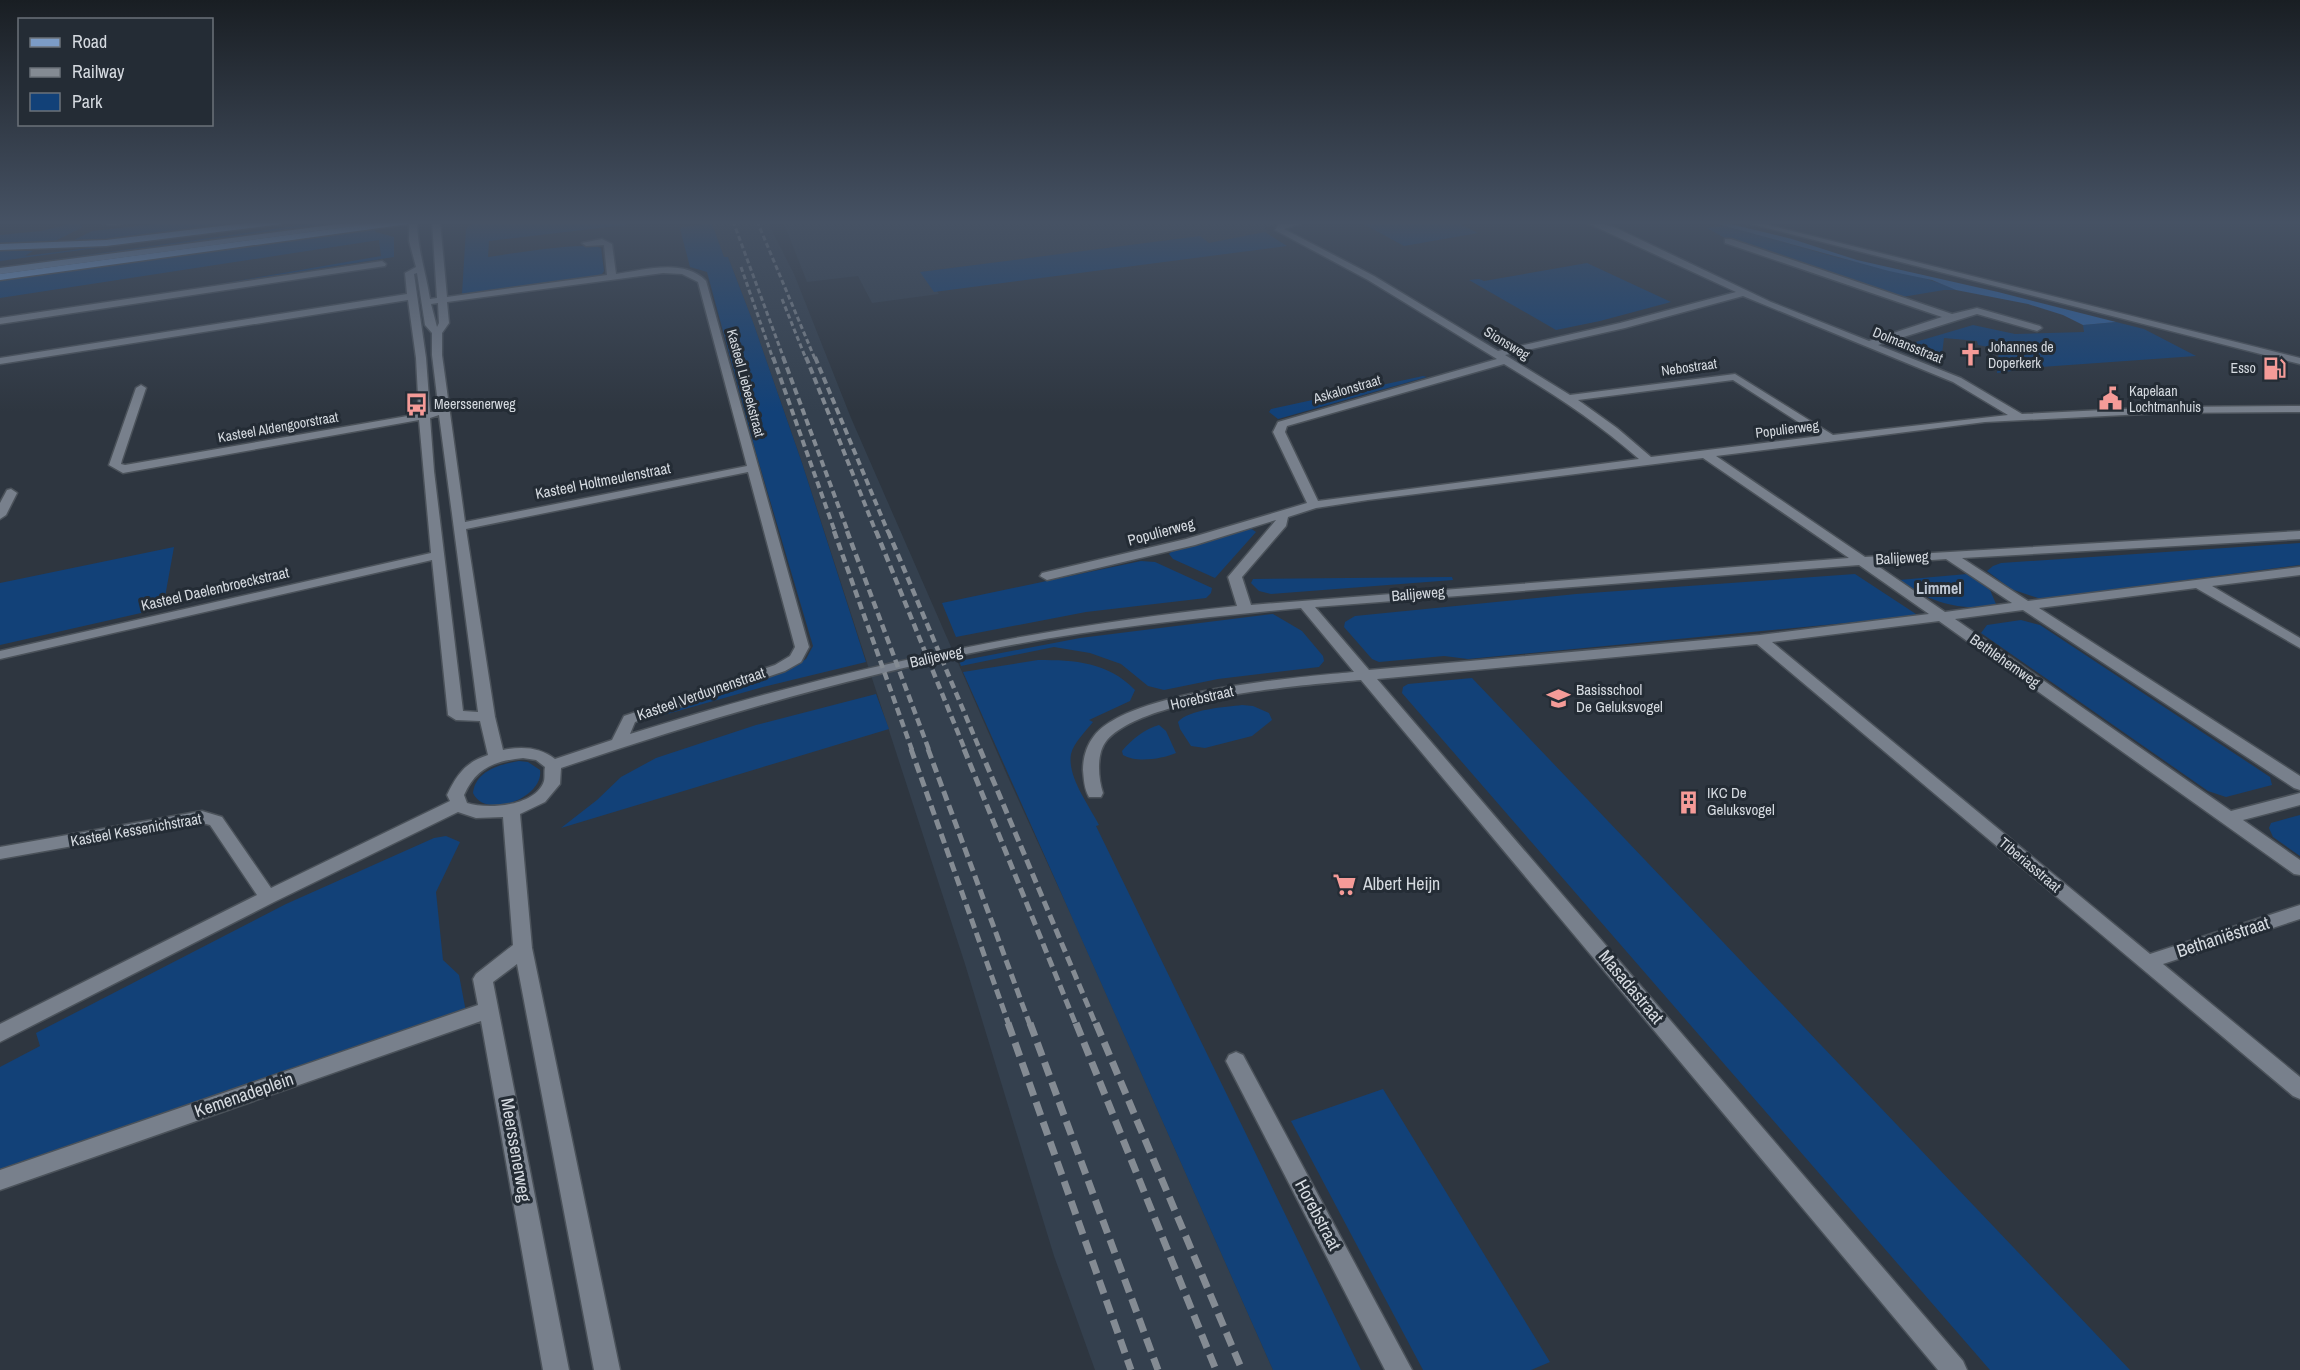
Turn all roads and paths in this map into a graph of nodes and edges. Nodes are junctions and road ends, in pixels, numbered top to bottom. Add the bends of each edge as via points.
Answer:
1 (242, 285) edge
2 (411, 285) edge
3 (423, 285) edge
4 (440, 285) edge
5 (548, 285) edge
6 (703, 285) edge
7 (1382, 285) edge
8 (1725, 285) edge
9 (1861, 285) edge
10 (2000, 285) edge
11 (1742, 293) junction
12 (413, 297) junction
13 (441, 300) junction
14 (427, 302) junction
15 (1955, 316) junction
16 (0, 321) edge
17 (436, 333) junction
18 (1870, 344) junction
19 (1502, 357) junction
20 (0, 361) edge
21 (2300, 361) edge
22 (141, 388) dead end
23 (1568, 398) junction
24 (2300, 410) edge
25 (444, 412) junction
26 (425, 416) junction
27 (2018, 416) junction
28 (1832, 439) junction
29 (1707, 455) junction
30 (1649, 462) junction
31 (753, 468) junction
32 (10, 493) dead end
33 (1314, 505) junction
34 (1281, 514) junction
35 (0, 515) edge
36 (459, 527) junction
37 (2300, 535) edge
38 (438, 555) junction
39 (1948, 555) junction
40 (1859, 560) junction
41 (2300, 571) edge
42 (1047, 576) dead end
43 (2200, 585) junction
44 (1306, 605) junction
45 (2022, 605) junction
46 (1246, 610) junction
47 (1942, 616) junction
48 (1760, 639) junction
49 (2300, 644) edge
50 (0, 656) edge
51 (796, 659) joint
52 (1368, 676) junction
53 (487, 717) junction
54 (619, 742) junction
55 (497, 757) junction
56 (553, 765) junction
57 (2300, 784) edge
58 (1095, 793) dead end
59 (2300, 799) edge
60 (459, 804) junction
61 (511, 811) junction
62 (2228, 818) junction
63 (0, 853) edge
64 (2300, 869) edge
65 (268, 897) junction
66 (2300, 912) edge
67 (523, 948) junction
68 (2147, 962) junction
69 (488, 1010) junction
70 (0, 1034) edge
71 (1236, 1061) dead end
72 (2300, 1090) edge
73 (0, 1180) edge
74 (556, 1370) edge
75 (607, 1370) edge
76 (1399, 1370) edge
77 (1954, 1370) edge

1 - 16 street
2 - 12 street
3 - 14 street
4 - 13 street
5 - 13 street, Kasteel Liebeekstraat
6 - 31 street, Kasteel Liebeekstraat
7 - 19 street, Sionsweg
8 - 11 street, Dolmansstraat
9 - 15 street
10 - 21 street
11 - 18 street, Dolmansstraat
11 - 19 street, Askalonstraat
12 - 20 street
12 - 26 street
13 - 14 street, Kasteel Liebeekstraat
13 - 17 street via 444,323
14 - 17 street via 430,325
15 - 15 street via 1977,311 2037,328 2007,328
15 - 18 street
17 - 25 street
18 - 27 street, Dolmansstraat via 1957,380
19 - 23 street, Sionsweg
19 - 33 street, Askalonstraat via 1282,424 1279,432
22 - 26 street, Kasteel Aldengoorstraat via 116,460 118,468
23 - 28 street, Nebostraat via 1735,377
23 - 30 street, Sionsweg
24 - 27 street, Populierweg
25 - 26 street, Kasteel Aldengoorstraat
25 - 36 street
26 - 38 street
27 - 28 street, Populierweg
28 - 29 street, Populierweg
29 - 30 street, Populierweg
29 - 40 street, Bethlehemweg
30 - 33 street, Populierweg
31 - 36 street, Kasteel Holtmeulenstraat
31 - 51 street, Kasteel Liebeekstraat via 802,647
32 - 35 street
33 - 34 street, Populierweg
34 - 42 street, Populierweg via 1190,542
34 - 46 street via 1282,523 1235,577
36 - 53 street
37 - 39 street, Balijeweg
38 - 50 street, Kasteel Daelenbroeckstraat
38 - 53 street via 456,714
39 - 40 street, Balijeweg
39 - 45 street
40 - 44 street, Balijeweg
40 - 47 street, Bethlehemweg
41 - 43 street
43 - 45 street
43 - 49 street
44 - 46 street, Balijeweg
44 - 52 street, Masadastraat
45 - 47 street
45 - 57 street
46 - 54 street, Balijeweg via 1068,631 966,650 773,696
47 - 48 street
47 - 62 street, Bethlehemweg
48 - 52 street
48 - 68 street, Tiberiasstraat
51 - 54 street, Kasteel Verduynenstraat via 780,668 629,719
52 - 58 street, Horebstraat via 1290,682 1199,696 1123,720 1100,738 1094,750 1091,762
52 - 77 street, Masadastraat
53 - 55 street
54 - 56 street, Balijeweg
55 - 56 street via 534,753
55 - 60 street via 462,779 456,792
56 - 61 street via 554,777 547,789
59 - 62 street
60 - 61 street via 476,814
60 - 65 street
61 - 67 street
62 - 64 street, Bethlehemweg
63 - 65 street, Kasteel Kessenichstraat via 211,818
65 - 70 street
66 - 68 street, Bethaniëstraat
67 - 69 street, Meerssenerweg via 483,979
67 - 75 street
68 - 72 street, Tiberiasstraat
69 - 73 street, Kemenadeplein
69 - 74 street, Meerssenerweg
71 - 76 street, Horebstraat

